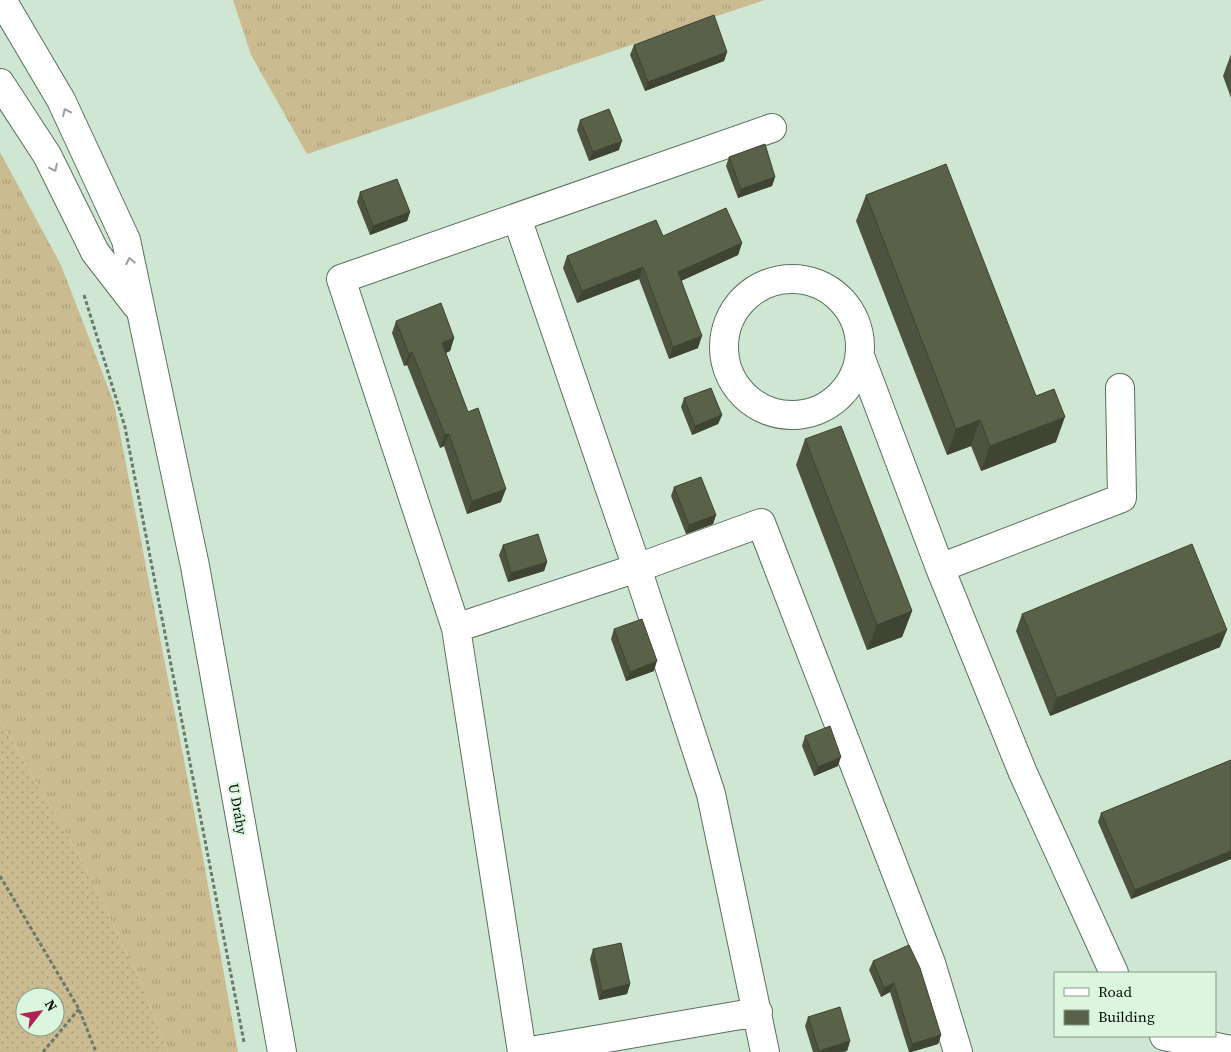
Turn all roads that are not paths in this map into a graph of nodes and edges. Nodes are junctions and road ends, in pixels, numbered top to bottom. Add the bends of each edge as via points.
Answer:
1 (2, 0) edge
2 (0, 83) edge
3 (772, 128) dead end
4 (517, 218) junction
5 (139, 309) junction
6 (860, 356) junction
7 (1120, 388) dead end
8 (637, 568) junction
9 (940, 568) junction
10 (456, 628) junction
11 (1114, 972) edge
12 (758, 1012) junction
13 (1169, 1037) edge
14 (1231, 1050) edge
15 (282, 1052) edge
16 (523, 1052) edge
17 (765, 1052) edge
18 (958, 1052) edge

5 -> 1 street, U Dráhy via 126,240 61,100
2 -> 5 street via 47,155 95,252
3 - 4 street
4 - 8 street
4 - 10 street via 341,279
5 - 15 street, U Dráhy via 195,566
6 - 6 street via 859,334 851,313 836,296 818,284 796,279 774,281 753,290 726,326 723,348 728,371 739,391 756,405 777,414 800,416 822,409 840,396 853,378
6 - 9 street
7 - 9 street via 1122,498
8 - 10 street
8 - 12 street via 711,794
8 - 18 street via 761,523 931,963
9 - 11 street via 1023,773
10 - 16 street
12 - 16 street
12 - 17 street
13 - 14 street

